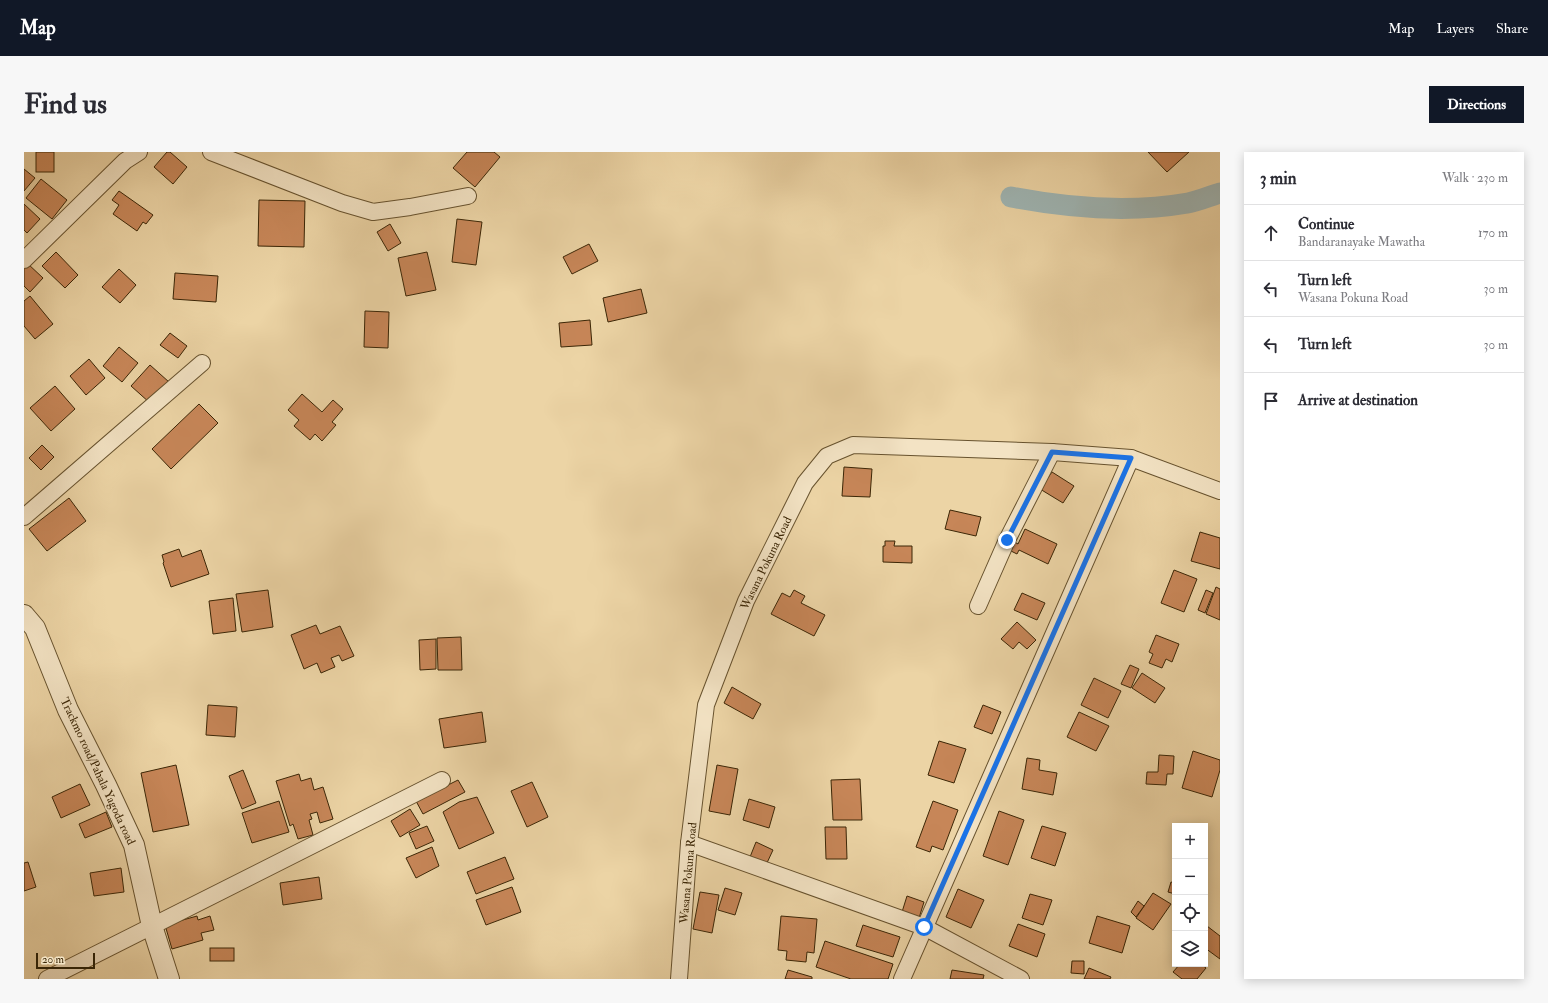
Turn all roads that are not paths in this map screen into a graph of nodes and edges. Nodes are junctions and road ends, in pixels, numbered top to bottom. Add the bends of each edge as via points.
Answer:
1 (139, 152) edge
2 (211, 152) edge
3 (468, 196) dead end
4 (24, 260) edge
5 (202, 363) dead end
6 (1052, 452) junction
7 (1131, 458) junction
8 (1220, 491) edge
9 (24, 517) edge
10 (978, 606) dead end
11 (24, 615) edge
12 (442, 780) dead end
13 (689, 843) junction
14 (152, 926) junction
15 (924, 927) junction
16 (47, 979) edge
17 (169, 979) edge
18 (679, 979) edge
19 (902, 979) edge
20 (1021, 979) edge

1 - 4 street via 125,161
2 - 3 street via 342,203 372,212
5 - 9 street
6 - 7 street, Wasana Pokuna Road
6 - 10 street via 1007,540
6 - 13 street, Wasana Pokuna Road via 853,445 827,456 805,483 746,602 706,705
7 - 8 street, Wasana Pokuna Road
7 - 15 street
11 - 14 street, Trackmo road/Pahala Yagoda road via 35,628 68,710 134,845
12 - 14 street
13 - 15 street
13 - 18 street, Wasana Pokuna Road
14 - 16 street
14 - 17 street, Trackmo road/Pahala Yagoda road
15 - 19 street
15 - 20 street

